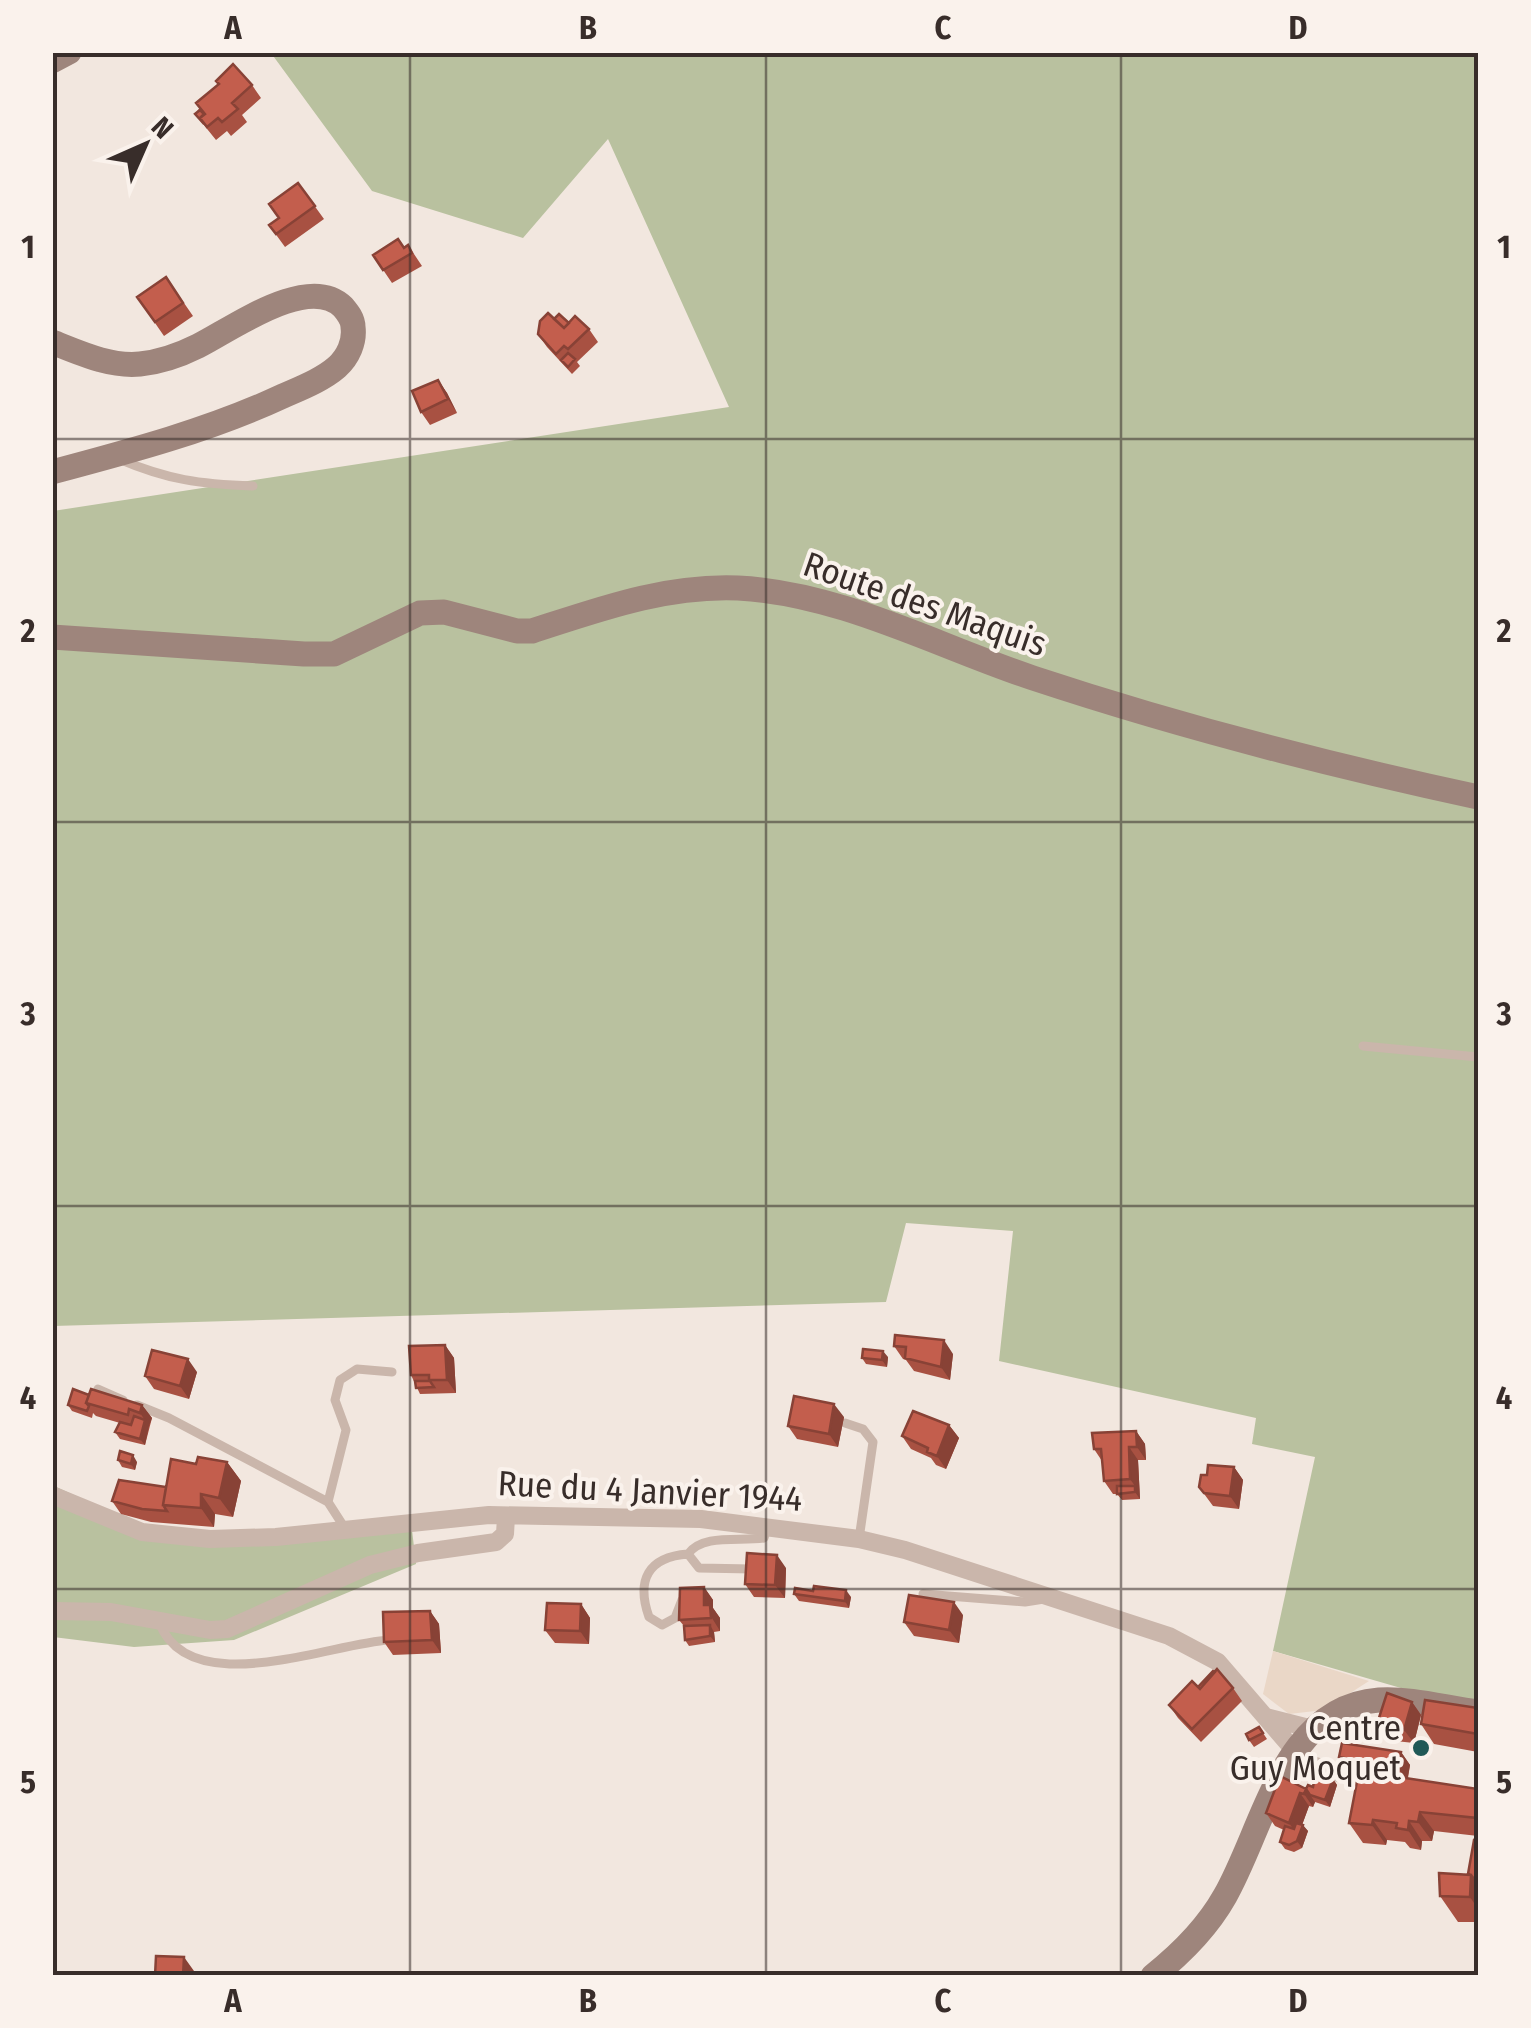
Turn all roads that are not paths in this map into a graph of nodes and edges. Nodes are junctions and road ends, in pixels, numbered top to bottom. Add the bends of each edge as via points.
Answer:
1 (70, 52) edge
2 (52, 60) edge
3 (52, 342) edge
4 (112, 456) junction
5 (52, 472) edge
6 (253, 486) dead end
7 (52, 637) edge
8 (1478, 797) edge
9 (1363, 1046) dead end
10 (1478, 1057) edge
11 (392, 1372) dead end
12 (98, 1389) edge
13 (845, 1424) dead end
14 (52, 1496) edge
15 (328, 1502) junction
16 (506, 1517) junction
17 (767, 1526) junction
18 (346, 1530) junction
19 (859, 1539) junction
20 (688, 1554) junction
21 (752, 1570) edge
22 (923, 1594) edge
23 (1050, 1597) junction
24 (682, 1600) edge
25 (52, 1610) edge
26 (158, 1619) junction
27 (389, 1640) edge
28 (1478, 1712) edge
29 (1266, 1717) junction
30 (1313, 1729) junction
31 (1294, 1752) junction
32 (1394, 1788) edge
33 (1159, 1971) edge

1 - 2 street
3 - 4 street via 137,365 168,358 304,296 333,300 350,316 350,352 332,371 229,419
4 - 5 street
4 - 6 lane via 162,477
7 - 8 street, Route des Maquis via 334,654 420,613 532,631 678,590 788,592 1152,714
9 - 10 lane
11 - 15 lane via 356,1369 340,1380 335,1400 346,1430
12 - 15 lane via 169,1418
13 - 19 lane via 862,1428 873,1442
14 - 18 street, Rue du 4 Janvier 1944 via 142,1532 210,1539
15 - 18 lane
16 - 17 street, Rue du 4 Janvier 1944
16 - 18 street, Rue du 4 Janvier 1944
16 - 26 street via 505,1534 496,1542 370,1565 235,1628
17 - 19 street, Rue du 4 Janvier 1944
17 - 20 lane via 764,1538 704,1543
19 - 23 street, Rue du 4 Janvier 1944
20 - 21 lane via 699,1568
20 - 24 lane via 654,1566 642,1594 650,1617 662,1625 675,1618
22 - 23 lane via 1025,1602
23 - 29 street, Rue du 4 Janvier 1944 via 1169,1636 1218,1662
25 - 26 street
26 - 27 lane via 172,1645 223,1664
28 - 30 street via 1378,1700
29 - 30 street
29 - 31 street, Rue du 4 Janvier 1944
30 - 31 street
31 - 32 street via 1305,1763
31 - 33 street via 1216,1912

